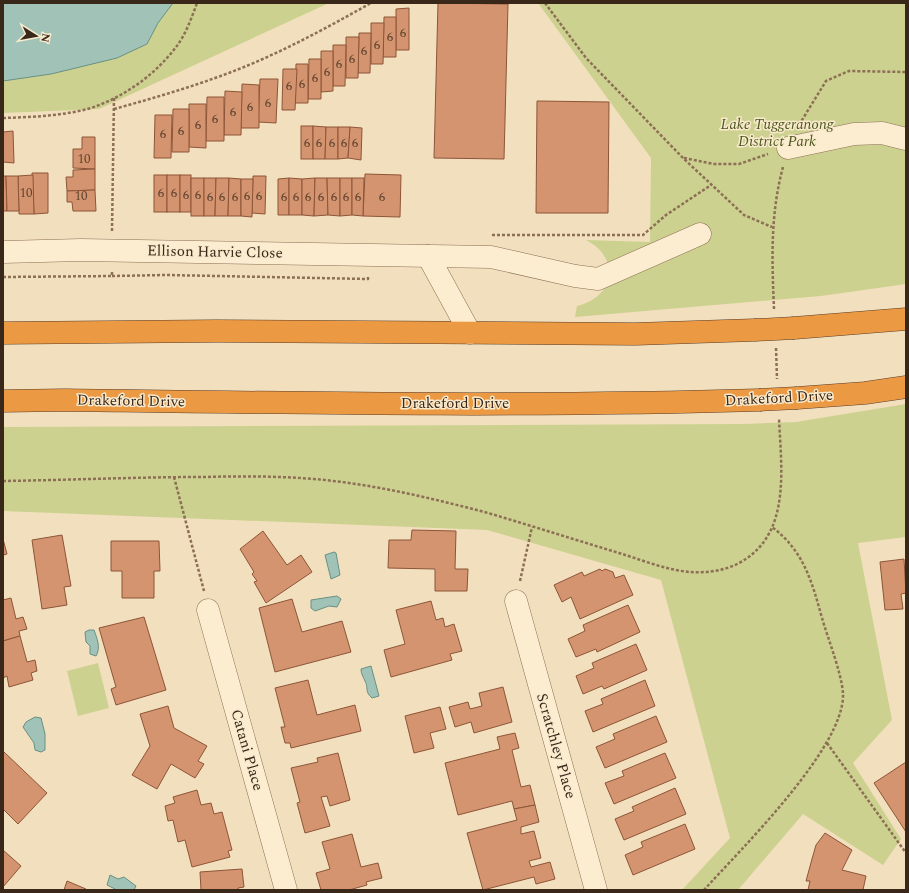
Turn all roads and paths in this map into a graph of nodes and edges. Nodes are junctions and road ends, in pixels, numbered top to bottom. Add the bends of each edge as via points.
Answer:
1 (197, 3) edge
2 (371, 3) edge
3 (545, 3) edge
4 (906, 72) edge
5 (114, 97) junction
6 (114, 110) junction
7 (3, 118) edge
8 (906, 139) edge
9 (789, 144) junction
10 (683, 158) junction
11 (711, 185) junction
12 (772, 227) junction
13 (700, 234) dead end
14 (484, 235) dead end
15 (112, 250) junction
16 (3, 252) edge
17 (428, 256) junction
18 (368, 273) dead end
19 (112, 276) junction
20 (3, 277) edge
21 (774, 315) dead end
22 (906, 319) edge
23 (3, 333) edge
24 (470, 333) junction
25 (776, 346) dead end
26 (777, 385) dead end
27 (906, 387) edge
28 (3, 402) edge
29 (778, 417) dead end
30 (174, 477) junction
31 (3, 481) edge
32 (532, 527) junction
33 (772, 527) junction
34 (516, 601) joint
35 (208, 610) joint
36 (827, 743) junction
37 (906, 853) edge
38 (286, 890) edge
39 (596, 890) edge
40 (704, 890) edge

1 - 5 path via 177,46 145,80
2 - 6 path via 243,68
3 - 10 path via 586,58
4 - 9 path via 850,72 826,80
5 - 6 path
5 - 7 path via 91,108 67,113
6 - 15 path
8 - 9 street via 882,133 854,134
9 - 10 path via 739,164 714,164
9 - 12 path via 777,189
10 - 11 path
11 - 12 path via 744,215
11 - 14 path via 666,215 643,235
12 - 21 path
13 - 17 street, Ellison Harvie Close via 598,278 575,276 491,257
15 - 16 street, Ellison Harvie Close
15 - 17 street, Ellison Harvie Close
15 - 19 path
17 - 24 street
18 - 19 path via 368,279
19 - 20 path
22 - 24 highway, bridge via 794,328 635,334
23 - 24 highway
25 - 26 path
27 - 28 highway, Drakeford Drive, bridge via 865,393 759,400 565,404 66,400
29 - 33 path via 781,487
30 - 31 path
30 - 32 path via 259,476 352,483 443,502
30 - 35 path
32 - 33 path via 671,569 706,572 738,564 752,555
32 - 34 path
33 - 36 path via 786,537 803,562 841,684 842,704 839,718
34 - 39 street, Scratchley Place
35 - 38 street, Catani Place
36 - 37 path
36 - 40 path via 783,804

